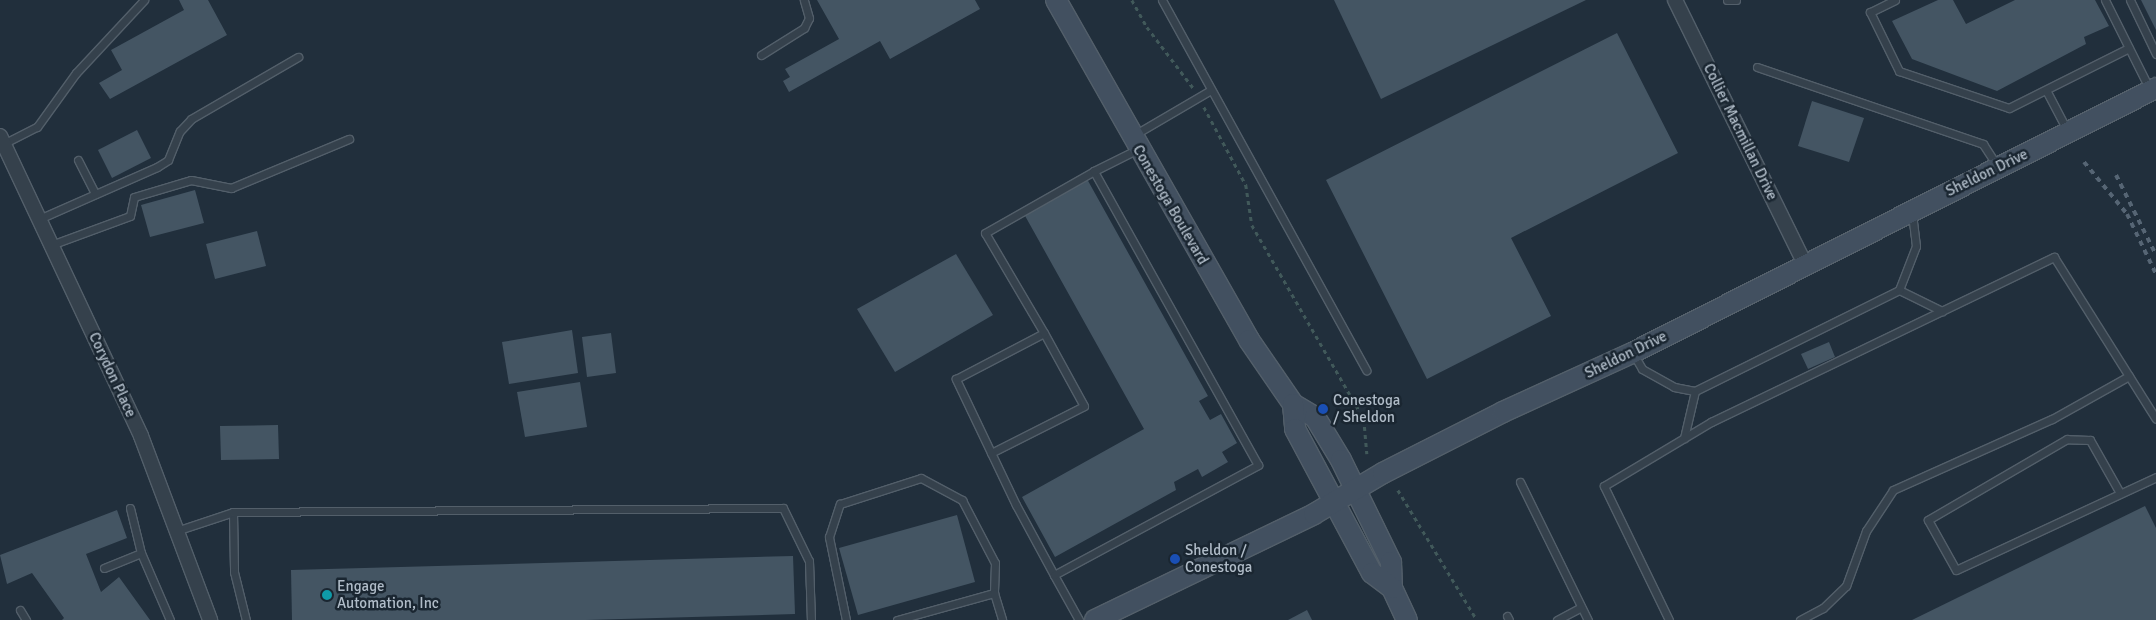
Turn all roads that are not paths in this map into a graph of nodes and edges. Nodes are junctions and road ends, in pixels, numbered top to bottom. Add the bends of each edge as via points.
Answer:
1 (144, 0) edge
2 (804, 0) edge
3 (1056, 0) edge
4 (1162, 0) edge
5 (1675, 0) edge
6 (1727, 0) edge
7 (1736, 0) edge
8 (1895, 0) edge
9 (2105, 0) edge
10 (2130, 0) edge
11 (2129, 48) junction
12 (2156, 54) edge
13 (761, 55) dead end
14 (298, 57) dead end
15 (1757, 67) dead end
16 (1211, 90) junction
17 (2046, 90) junction
18 (2153, 90) edge
19 (2068, 132) junction
20 (349, 140) dead end
21 (1, 141) edge
22 (1135, 142) junction
23 (78, 160) dead end
24 (1998, 167) junction
25 (1094, 171) junction
26 (95, 194) junction
27 (1912, 211) junction
28 (39, 219) junction
29 (51, 245) junction
30 (1804, 264) junction
31 (1899, 290) junction
32 (1942, 311) junction
33 (1044, 333) junction
34 (1632, 353) junction
35 (1366, 370) dead end
36 (2129, 376) junction
37 (1695, 392) junction
38 (1293, 404) junction
39 (2156, 419) edge
40 (1684, 438) junction
41 (991, 453) junction
42 (2156, 477) edge
43 (1520, 482) dead end
44 (1356, 489) junction
45 (2120, 493) junction
46 (1335, 502) junction
47 (130, 508) dead end
48 (234, 512) junction
49 (176, 531) junction
50 (141, 553) junction
51 (104, 568) dead end
52 (1054, 575) junction
53 (1392, 588) junction
54 (994, 593) junction
55 (1581, 607) junction
56 (20, 610) dead end
57 (26, 620) edge
58 (170, 620) edge
59 (210, 620) edge
60 (246, 620) edge
61 (811, 620) edge
62 (846, 620) edge
63 (897, 620) edge
64 (1002, 620) edge
65 (1079, 620) edge
66 (1094, 620) edge
67 (1407, 620) edge
68 (1557, 620) edge
69 (1588, 620) edge
70 (1669, 620) edge
71 (1800, 620) edge

1 - 21 lane via 76,73 37,127
2 - 13 lane via 809,18 804,28
3 - 22 street, Conestoga Boulevard
4 - 16 lane
5 - 30 street, Collier Macmillan Drive
6 - 7 lane
8 - 17 lane via 1870,12 1899,71 2009,108
9 - 11 lane
10 - 12 lane
11 - 17 lane
11 - 18 lane
14 - 26 lane via 191,119 180,132 168,160
15 - 24 lane via 1983,144
16 - 22 lane
16 - 35 lane
17 - 19 lane
18 - 19 street, Sheldon Drive
19 - 24 street, Sheldon Drive
20 - 29 lane via 231,188 191,180 134,197 130,216
21 - 28 street, Corydon Place
22 - 25 lane
22 - 38 street, Conestoga Boulevard via 1249,340
23 - 26 lane
24 - 27 street, Sheldon Drive
25 - 33 lane via 1022,209 985,233
25 - 52 lane via 1258,465
26 - 28 lane
27 - 30 street, Sheldon Drive
27 - 31 lane via 1916,246
28 - 29 street, Corydon Place
29 - 49 street, Corydon Place via 141,436
30 - 34 street, Sheldon Drive
31 - 32 lane
31 - 37 lane
32 - 36 lane via 2054,257
32 - 40 lane
33 - 41 lane via 956,379
33 - 41 lane via 1084,406
34 - 37 lane via 1642,369 1674,387
34 - 44 street, Sheldon Drive via 1503,412
36 - 39 lane
36 - 71 lane via 2052,419 1893,490 1866,531 1846,586 1823,608
37 - 40 lane
38 - 44 street, Conestoga Boulevard via 1315,417
38 - 46 street, Conestoga Boulevard via 1295,429
40 - 70 lane via 1604,486
41 - 52 lane
42 - 45 lane
43 - 55 lane
44 - 46 street, Sheldon Drive
44 - 53 street, Conestoga Boulevard via 1391,562
45 - 45 lane via 1956,570 1928,520 2067,439 2090,440
46 - 53 street, Conestoga Boulevard via 1372,573
46 - 66 street, Sheldon Drive
47 - 50 lane
48 - 49 lane
48 - 60 lane via 234,572
48 - 61 lane via 783,508 809,560
49 - 59 street, Corydon Place
50 - 51 lane
50 - 58 lane
52 - 65 lane
53 - 67 street, Conestoga Boulevard
54 - 62 lane via 995,563 962,500 921,478 840,504 828,537
54 - 63 lane
54 - 64 lane
55 - 68 lane
55 - 69 lane
56 - 57 lane

